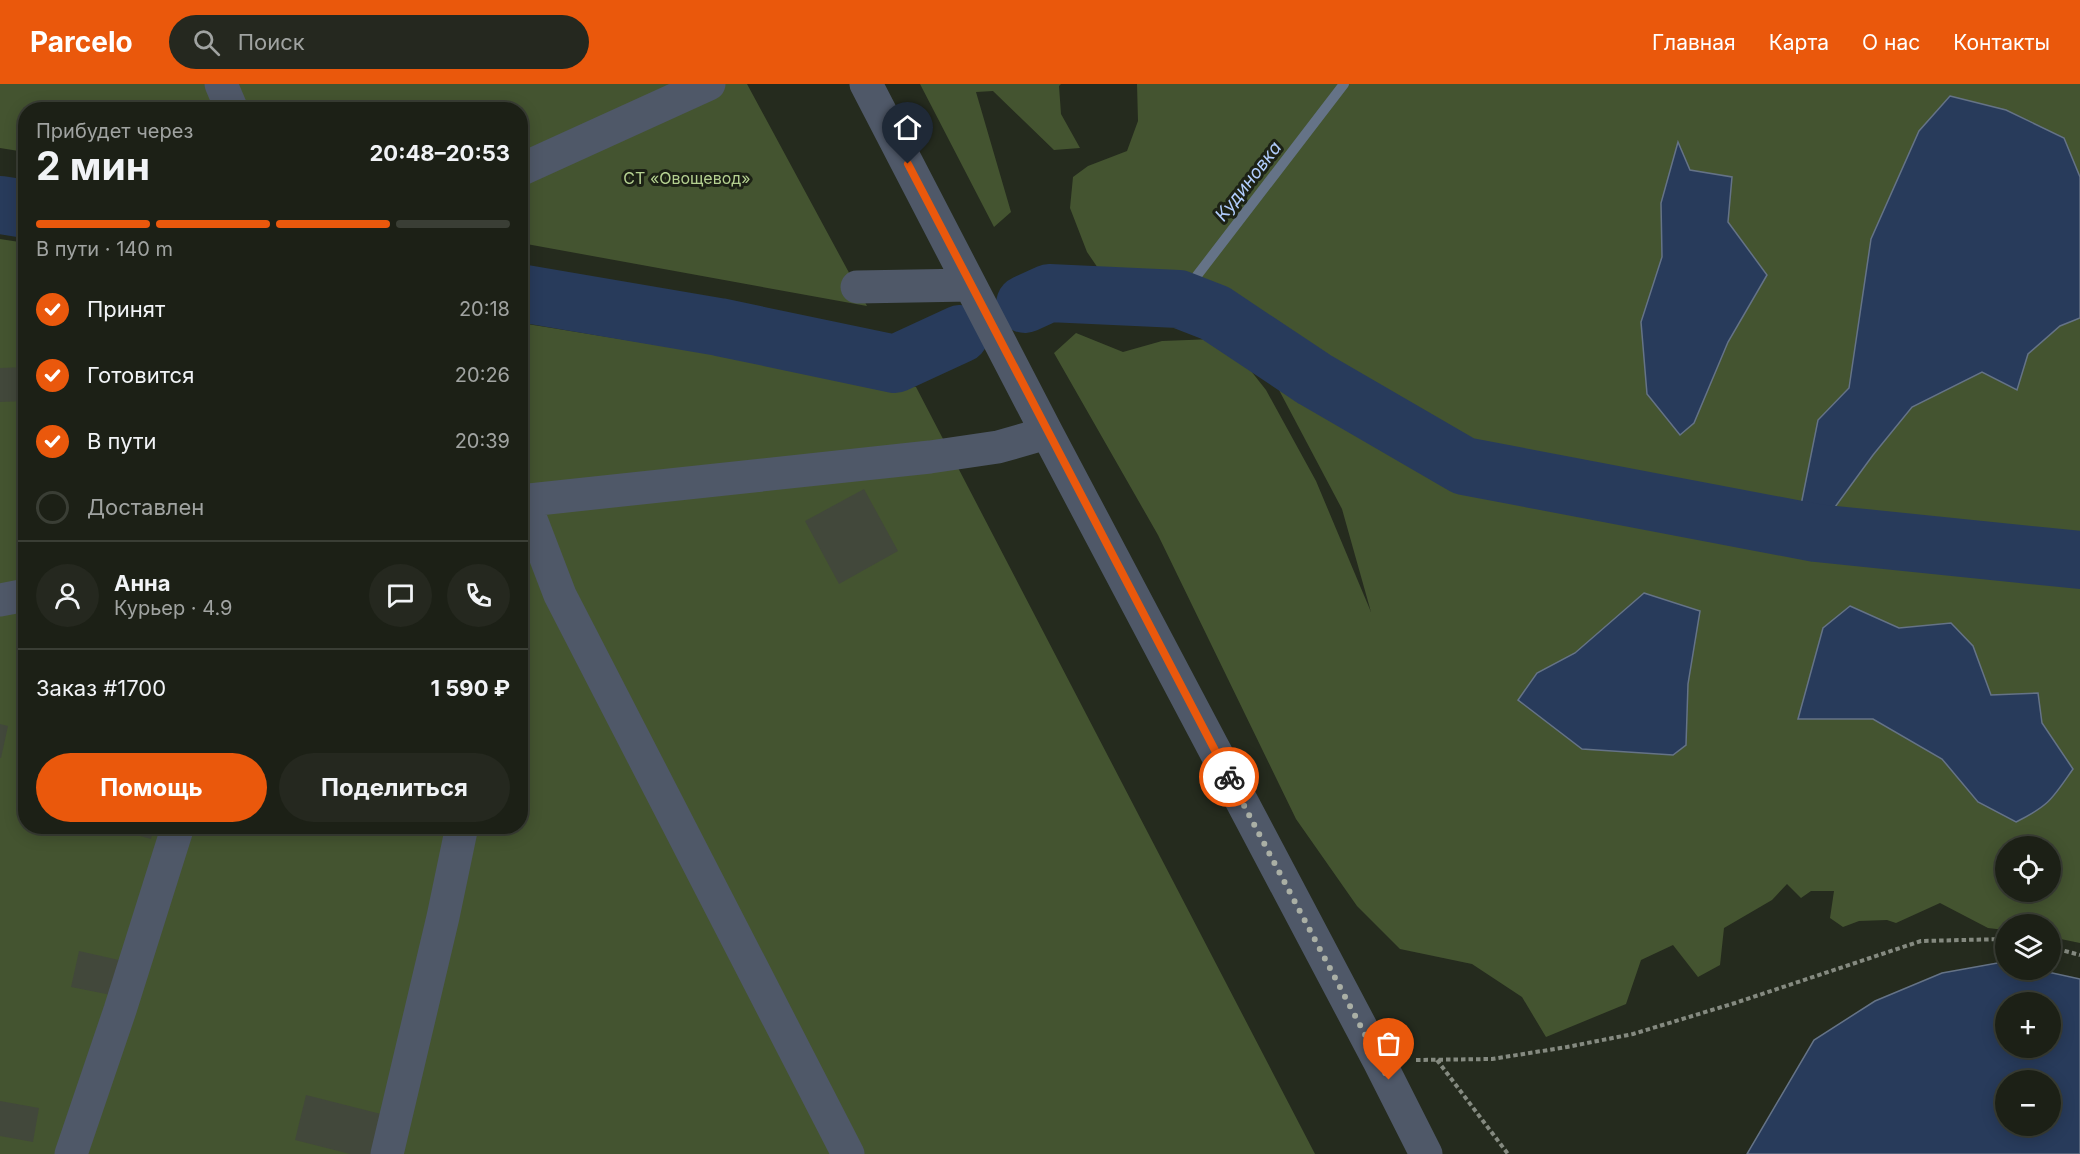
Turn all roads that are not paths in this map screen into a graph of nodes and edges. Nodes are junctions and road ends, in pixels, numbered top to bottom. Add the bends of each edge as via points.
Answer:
1 (221, 84) edge
2 (710, 84) edge
3 (866, 84) edge
4 (229, 102) edge
5 (528, 166) edge
6 (970, 285) junction
7 (857, 287) dead end
8 (1047, 433) junction
9 (528, 508) edge
10 (528, 523) edge
11 (18, 597) edge
12 (0, 600) edge
13 (175, 834) edge
14 (460, 834) edge
15 (70, 1154) edge
16 (387, 1154) edge
17 (848, 1154) edge
18 (1426, 1154) edge

1 - 4 street
2 - 5 street
3 - 6 street
6 - 7 street
6 - 8 street
8 - 9 street via 999,447
8 - 18 street
10 - 17 street via 560,596
11 - 12 street
13 - 15 street
14 - 16 street

